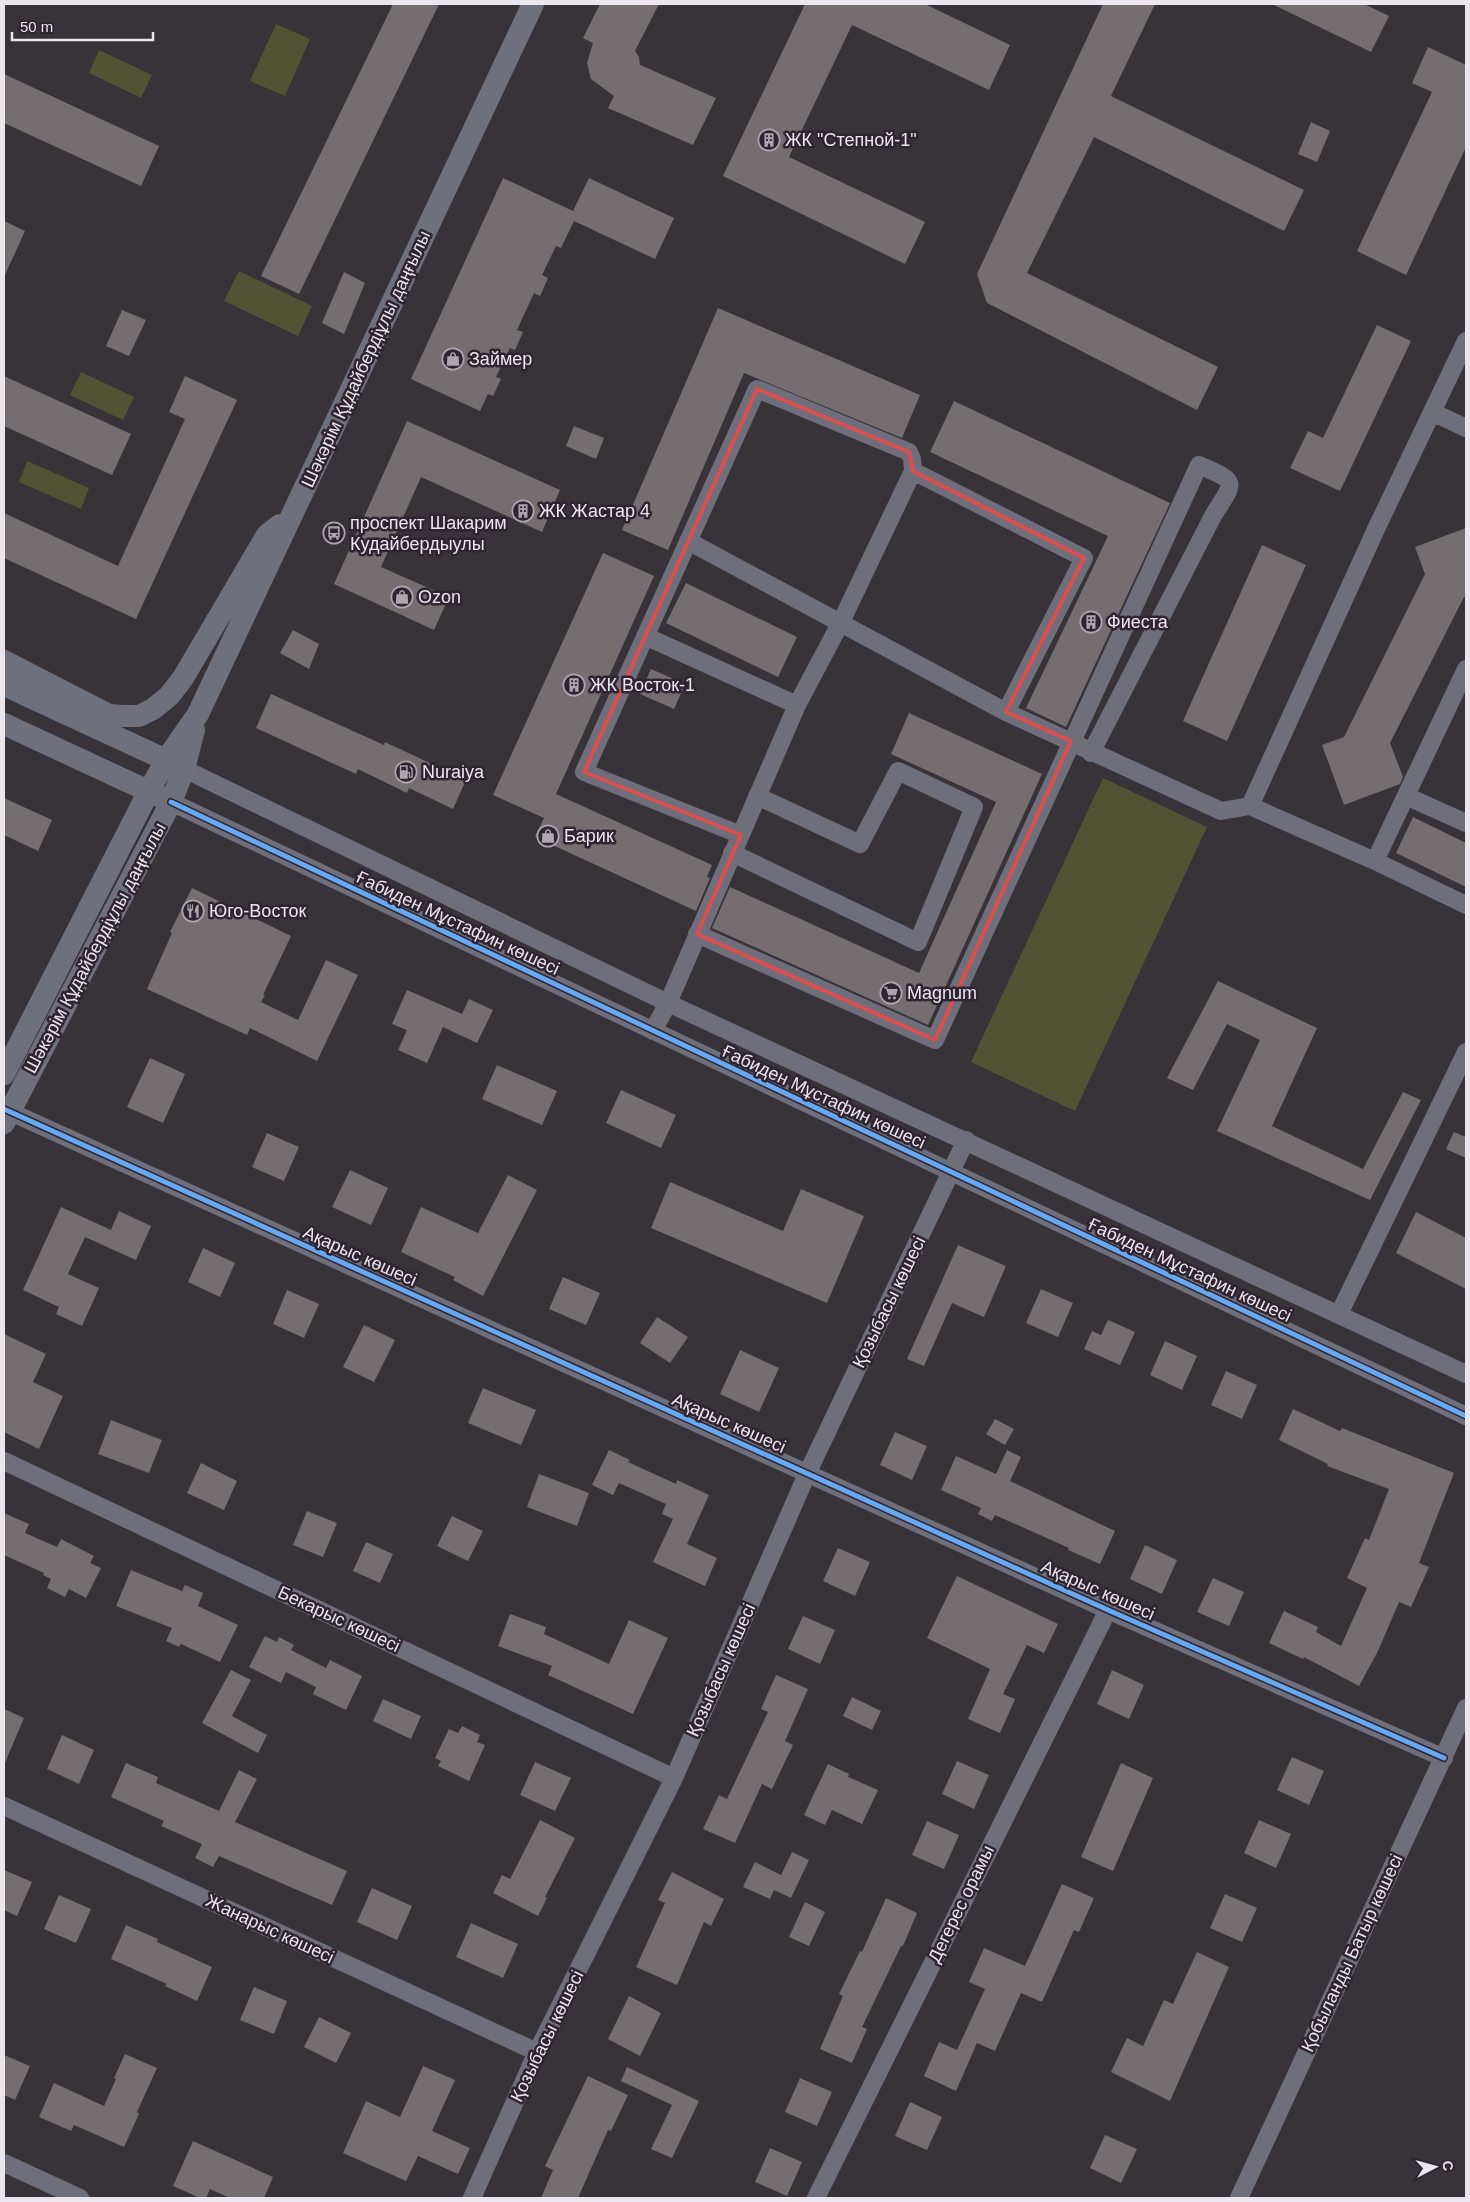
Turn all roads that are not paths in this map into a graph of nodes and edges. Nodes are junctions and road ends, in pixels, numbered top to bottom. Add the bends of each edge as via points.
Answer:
1 (533, 4) edge
2 (1466, 341) edge
3 (1432, 412) junction
4 (1466, 428) edge
5 (913, 471) junction
6 (291, 518) junction
7 (688, 541) junction
8 (841, 622) junction
9 (645, 636) junction
10 (4, 661) edge
11 (1466, 669) edge
12 (4, 685) edge
13 (797, 705) junction
14 (1006, 712) junction
15 (4, 724) edge
16 (1071, 741) junction
17 (1091, 753) junction
18 (175, 764) junction
19 (149, 791) junction
20 (757, 796) junction
21 (1406, 796) junction
22 (171, 802) junction
23 (1250, 806) junction
24 (1466, 823) edge
25 (740, 835) junction
26 (732, 854) junction
27 (1375, 861) junction
28 (1466, 905) edge
29 (697, 934) junction
30 (668, 1003) junction
31 (653, 1031) junction
32 (1466, 1052) edge
33 (4, 1074) edge
34 (6, 1114) edge
35 (966, 1140) junction
36 (951, 1172) junction
37 (1340, 1314) junction
38 (1466, 1374) edge
39 (1466, 1416) edge
40 (4, 1461) edge
41 (807, 1474) junction
42 (1108, 1610) junction
43 (1466, 1708) edge
44 (1444, 1758) junction
45 (674, 1778) junction
46 (4, 1806) edge
47 (537, 2052) junction
48 (4, 2163) edge
49 (80, 2198) edge
50 (472, 2198) edge
51 (816, 2198) edge
52 (1239, 2198) edge

1 - 6 main road, Шәкәрім Құдайбердіұлы даңғылы
2 - 3 street
3 - 4 street
3 - 23 street
5 - 7 street via 909,452 757,388
5 - 8 street
5 - 14 street via 1084,558
6 - 10 main road via 267,535 170,696 139,716 109,714
6 - 18 main road, Шәкәрім Құдайбердіұлы даңғылы
7 - 8 street
7 - 9 street
8 - 13 street
8 - 14 street
9 - 13 street
9 - 25 street via 584,772
11 - 21 street
12 - 18 main road, Ғабиден Мұстафин көшесі
13 - 20 street
14 - 16 street
15 - 19 main road, Ғабиден Мұстафин көшесі
16 - 17 street
16 - 17 street via 1199,465 1227,477 1230,489
16 - 29 street via 935,1040
17 - 23 street via 1220,811
18 - 19 main road, Шәкәрім Құдайбердіұлы даңғылы
18 - 22 main road, Шәкәрім Құдайбердіұлы даңғылы
18 - 30 street, Ғабиден Мұстафин көшесі
19 - 22 main road, Ғабиден Мұстафин көшесі
19 - 33 main road, Шәкәрім Құдайбердіұлы даңғылы
20 - 25 street
20 - 26 street via 860,844 898,771 974,807 918,942
21 - 24 street
21 - 27 street
22 - 31 street, Ғабиден Мұстафин көшесі
22 - 34 main road, Шәкәрім Құдайбердіұлы даңғылы
23 - 27 street
25 - 26 street
26 - 29 street
27 - 28 street
29 - 30 street
30 - 31 street
30 - 35 street, Ғабиден Мұстафин көшесі
31 - 36 street, Ғабиден Мұстафин көшесі
32 - 37 street
34 - 41 street, Ақарыс көшесі
35 - 36 street, Қозыбасы көшесі
35 - 37 street, Ғабиден Мұстафин көшесі
36 - 39 street, Ғабиден Мұстафин көшесі
36 - 41 street, Қозыбасы көшесі
37 - 38 street, Ғабиден Мұстафин көшесі
40 - 45 street, Бекарыс көшесі
41 - 42 street, Ақарыс көшесі
41 - 45 street, Қозыбасы көшесі
42 - 44 street, Ақарыс көшесі
42 - 51 street, Дегерес орамы
43 - 44 street, Қобыланды Батыр көшесі
44 - 52 street, Қобыланды Батыр көшесі
45 - 47 street, Қозыбасы көшесі
46 - 47 street, Жанарыс көшесі
47 - 50 street, Қозыбасы көшесі
48 - 49 street

